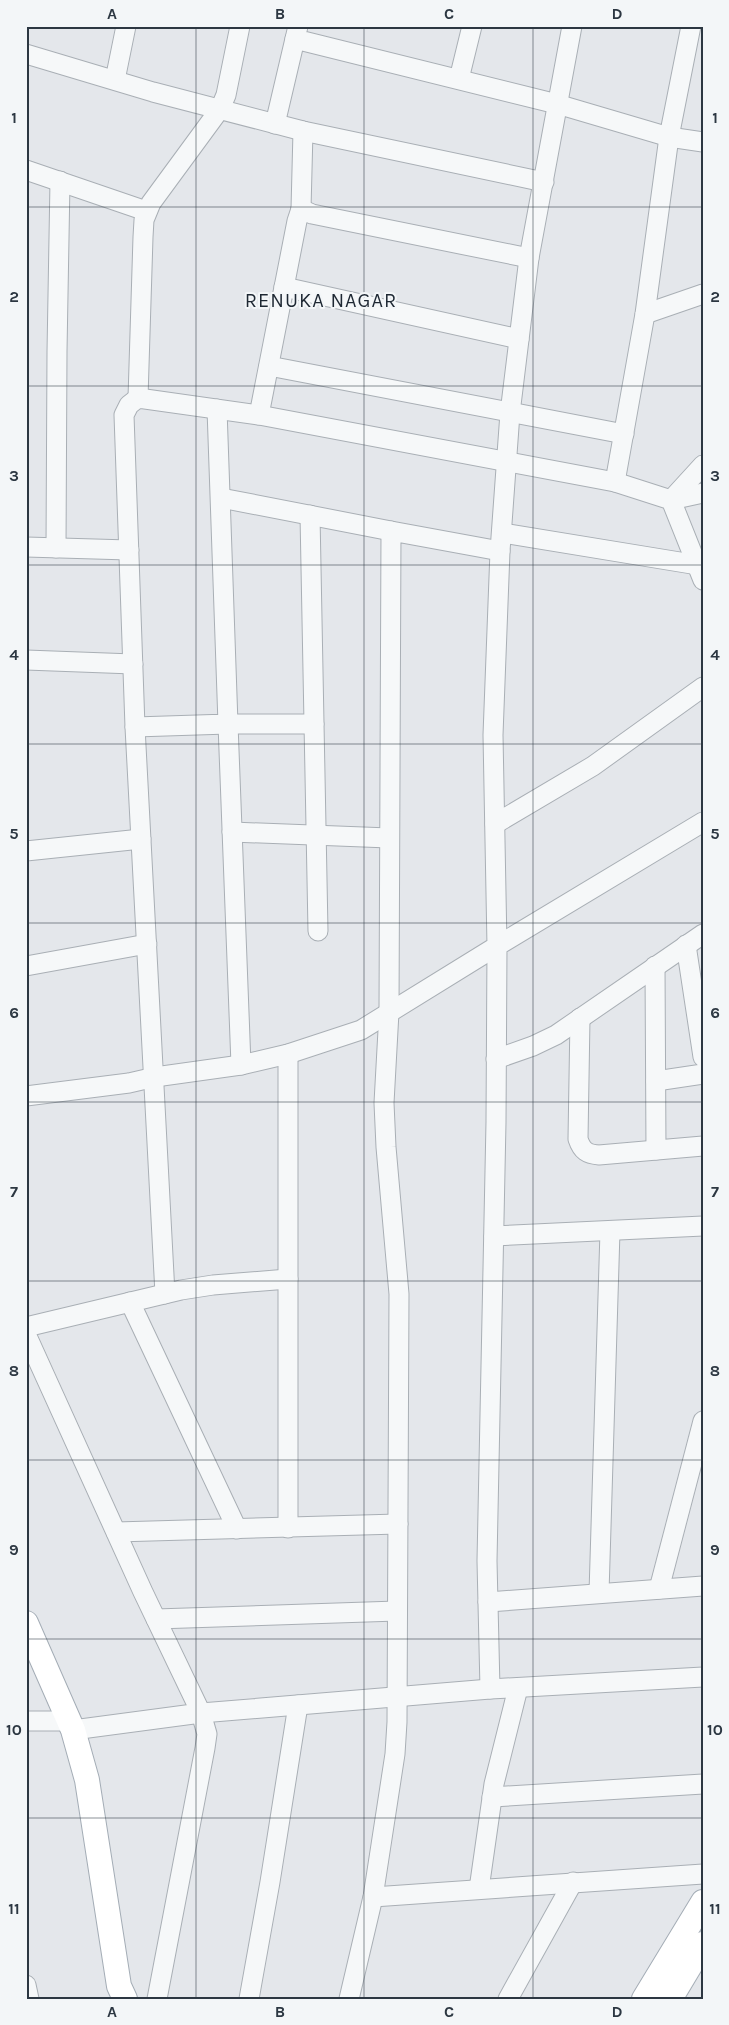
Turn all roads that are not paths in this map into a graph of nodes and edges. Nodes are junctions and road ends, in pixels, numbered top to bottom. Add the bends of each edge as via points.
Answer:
1 (126, 26) edge
2 (240, 26) edge
3 (472, 26) edge
4 (572, 26) edge
5 (692, 26) edge
6 (296, 33) edge
7 (26, 54) edge
8 (459, 79) junction
9 (114, 80) junction
10 (557, 104) junction
11 (220, 109) junction
12 (275, 124) junction
13 (303, 131) junction
14 (669, 137) junction
15 (703, 142) edge
16 (26, 170) edge
17 (60, 181) junction
18 (544, 182) junction
19 (301, 209) junction
20 (146, 211) junction
21 (529, 258) junction
22 (284, 287) junction
23 (703, 294) edge
24 (645, 314) junction
25 (519, 339) junction
26 (269, 366) junction
27 (138, 398) junction
28 (217, 409) junction
29 (510, 413) junction
30 (259, 415) junction
31 (624, 434) junction
32 (507, 463) junction
33 (703, 465) edge
34 (615, 482) junction
35 (703, 493) edge
36 (221, 498) junction
37 (671, 500) junction
38 (310, 515) junction
39 (391, 531) junction
40 (502, 532) junction
41 (26, 547) edge
42 (56, 548) junction
43 (129, 550) junction
44 (500, 551) junction
45 (700, 573) edge
46 (26, 660) edge
47 (133, 664) junction
48 (703, 687) edge
49 (228, 724) junction
50 (314, 724) junction
51 (135, 727) junction
52 (703, 822) edge
53 (495, 824) junction
54 (232, 832) junction
55 (316, 835) junction
56 (389, 838) junction
57 (141, 839) junction
58 (26, 851) edge
59 (318, 931) dead end
60 (703, 934) edge
61 (147, 944) junction
62 (686, 945) junction
63 (497, 946) junction
64 (26, 966) edge
65 (656, 966) junction
66 (389, 1012) junction
67 (580, 1018) junction
68 (288, 1054) junction
69 (703, 1057) edge
70 (496, 1059) junction
71 (241, 1065) junction
72 (703, 1074) edge
73 (155, 1077) junction
74 (656, 1081) junction
75 (26, 1096) edge
76 (703, 1146) edge
77 (656, 1150) junction
78 (703, 1226) edge
79 (610, 1230) junction
80 (494, 1236) junction
81 (288, 1279) junction
82 (165, 1294) junction
83 (130, 1302) junction
84 (26, 1327) edge
85 (26, 1334) edge
86 (703, 1421) edge
87 (398, 1524) junction
88 (288, 1528) junction
89 (237, 1529) junction
90 (116, 1532) junction
91 (703, 1586) edge
92 (659, 1589) junction
93 (599, 1594) junction
94 (488, 1602) junction
95 (397, 1611) junction
96 (156, 1619) junction
97 (26, 1622) edge
98 (703, 1678) edge
99 (518, 1688) junction
100 (490, 1689) junction
101 (397, 1698) junction
102 (298, 1705) junction
103 (201, 1713) junction
104 (26, 1720) edge
105 (71, 1726) junction
106 (703, 1784) edge
107 (492, 1797) junction
108 (703, 1874) edge
109 (574, 1882) junction
110 (480, 1889) junction
111 (372, 1896) junction
112 (703, 1902) edge
113 (703, 1944) edge
114 (26, 1985) edge
115 (354, 1997) edge
116 (29, 1999) edge
117 (124, 1999) edge
118 (157, 1999) edge
119 (249, 1999) edge
120 (508, 1999) edge
121 (644, 1999) edge
122 (670, 1999) edge

1 - 9 street
2 - 11 street via 226,95
3 - 8 street
4 - 10 street
5 - 14 street
6 - 8 street
6 - 12 street
7 - 9 street
8 - 10 street
9 - 11 street
10 - 14 street
10 - 18 street
11 - 12 street
11 - 20 street
12 - 13 street
13 - 18 street
13 - 19 street
14 - 15 street
14 - 24 street
16 - 17 street
17 - 20 street
17 - 42 street
18 - 21 street
19 - 21 street via 312,214
19 - 22 street
20 - 27 street
21 - 25 street
22 - 25 street
22 - 26 street
23 - 24 street
24 - 31 street
25 - 29 street
26 - 29 street
26 - 30 street
27 - 28 street
27 - 43 street via 124,415
28 - 30 street
28 - 36 street
29 - 31 street
29 - 32 street
30 - 32 street
31 - 34 street
32 - 34 street
32 - 40 street
33 - 37 street
34 - 37 street
35 - 37 street
36 - 38 street
36 - 49 street
37 - 45 street
38 - 39 street
38 - 50 street
39 - 44 street
39 - 56 street
40 - 44 street
40 - 45 street
41 - 42 street
42 - 43 street
43 - 47 street
44 - 53 street via 493,735
46 - 47 street
47 - 51 street
48 - 53 street via 593,766
49 - 50 street
49 - 51 street
49 - 54 street
50 - 55 street
51 - 57 street
52 - 63 street
53 - 63 street
54 - 55 street
54 - 71 street
55 - 56 street
55 - 59 street
56 - 66 street
57 - 58 street
57 - 61 street
60 - 62 street
61 - 64 street
61 - 73 street
62 - 65 street
62 - 69 street
63 - 66 street
63 - 70 street
65 - 67 street
65 - 74 street
66 - 68 street via 361,1030
66 - 87 street via 384,1103 399,1294
67 - 70 street via 556,1035
67 - 77 street via 578,1139 581,1149 599,1156
68 - 71 street
68 - 81 street
70 - 80 street
71 - 73 street
72 - 74 street
73 - 75 street
73 - 82 street
74 - 77 street
76 - 77 street
78 - 79 street
79 - 80 street
79 - 93 street
80 - 94 street
81 - 82 street via 213,1285
81 - 88 street
82 - 83 street
83 - 84 street
83 - 89 street
85 - 90 street
86 - 92 street
87 - 88 street
87 - 95 street
88 - 89 street
89 - 90 street
90 - 96 street
91 - 92 street
92 - 93 street
93 - 94 street
94 - 100 street
95 - 96 street
95 - 101 street
96 - 103 street
97 - 105 main road
98 - 99 street
99 - 100 street
99 - 107 street
100 - 101 street
101 - 102 street
101 - 111 street via 395,1754
102 - 103 street
102 - 119 street
103 - 105 street
103 - 118 street via 206,1734 205,1748
104 - 105 street
105 - 117 main road via 87,1780 118,1986
106 - 107 street
107 - 110 street
108 - 109 street
109 - 110 street
109 - 120 street
110 - 111 street
111 - 115 street
112 - 121 main road
113 - 122 main road
114 - 116 street

